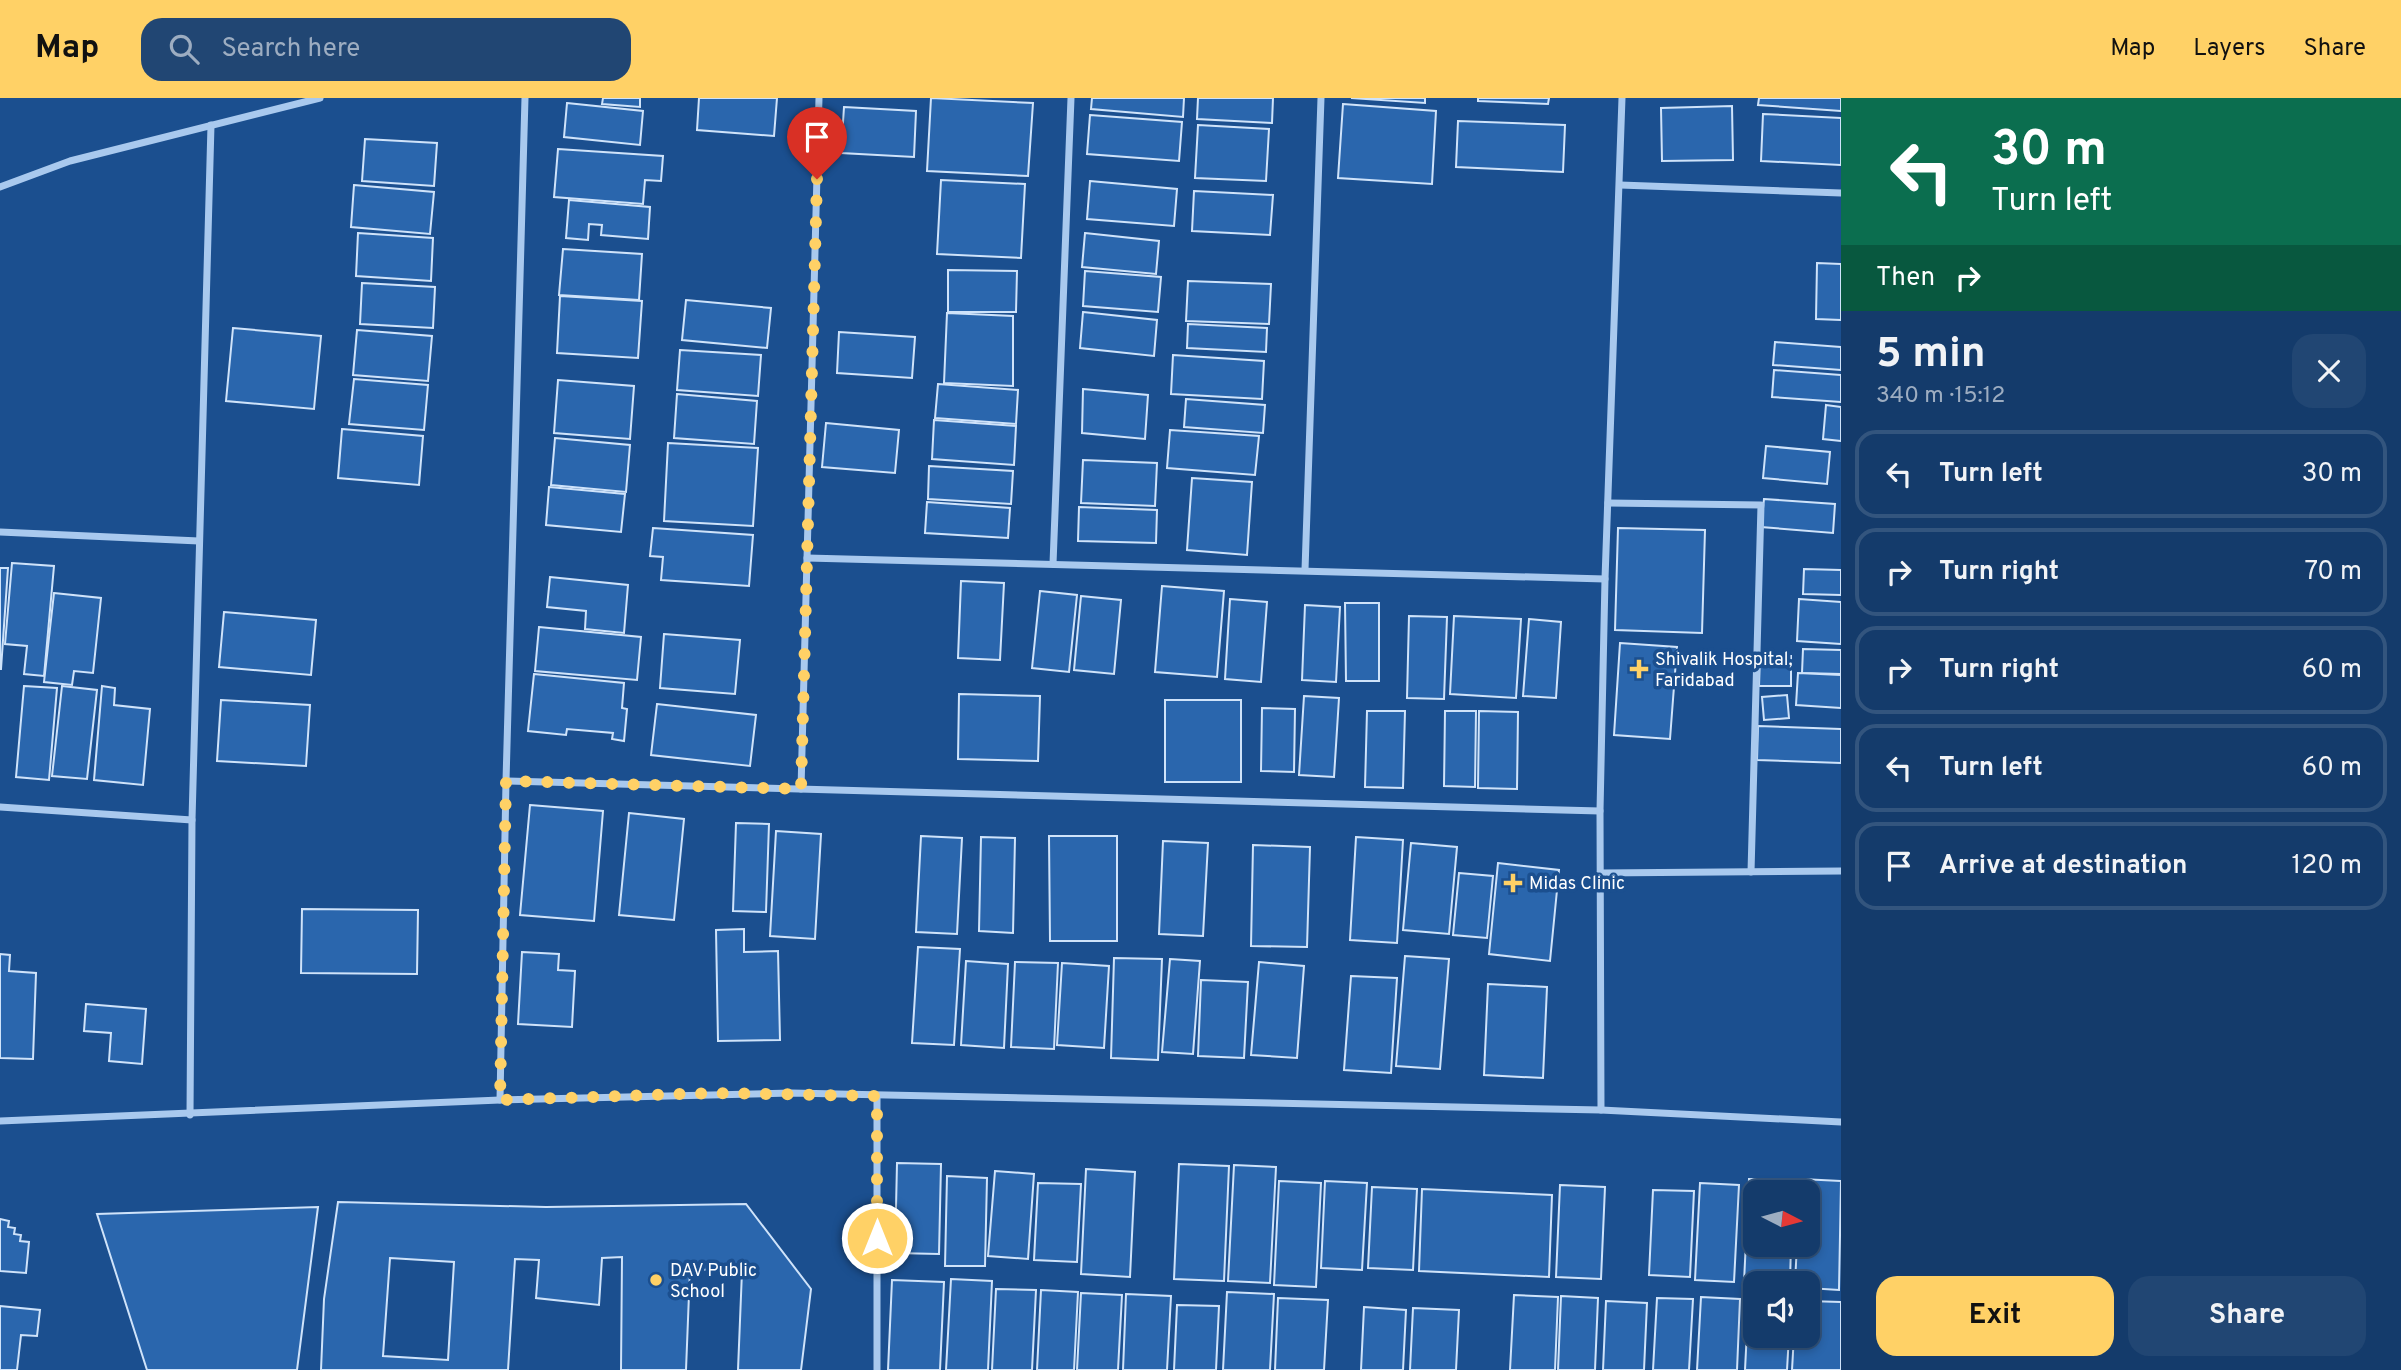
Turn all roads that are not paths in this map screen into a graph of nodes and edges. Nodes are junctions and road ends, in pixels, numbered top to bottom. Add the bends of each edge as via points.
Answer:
1 (320, 98) edge
2 (525, 98) edge
3 (819, 98) edge
4 (1071, 98) edge
5 (1321, 98) edge
6 (1622, 98) edge
7 (211, 125) junction
8 (1620, 185) junction
9 (0, 187) edge
10 (1841, 193) edge
11 (1608, 503) junction
12 (0, 532) edge
13 (199, 541) junction
14 (807, 558) junction
15 (1053, 564) junction
16 (1305, 570) junction
17 (1605, 579) junction
18 (506, 781) junction
19 (801, 789) junction
20 (0, 807) edge
21 (1600, 811) junction
22 (192, 820) junction
23 (1841, 871) edge
24 (1751, 872) junction
25 (1600, 873) junction
26 (877, 1096) junction
27 (500, 1100) junction
28 (1601, 1110) junction
29 (190, 1115) junction
30 (0, 1121) edge
31 (1841, 1122) edge
32 (877, 1370) edge

1 - 7 street
2 - 18 street
3 - 14 street
4 - 15 street
5 - 16 street
6 - 8 street
7 - 9 street via 70,160
7 - 13 street
8 - 10 street
8 - 11 street
11 - 17 street
11 - 24 street via 1761,505
12 - 13 street
13 - 22 street
14 - 15 street
14 - 19 street
15 - 16 street
16 - 17 street
17 - 21 street
18 - 19 street
18 - 27 street
19 - 21 street
20 - 22 street
21 - 25 street
22 - 29 street
23 - 24 street
24 - 25 street
25 - 28 street
26 - 27 street via 713,1093
26 - 28 street
26 - 32 street
27 - 29 street
28 - 31 street
29 - 30 street

